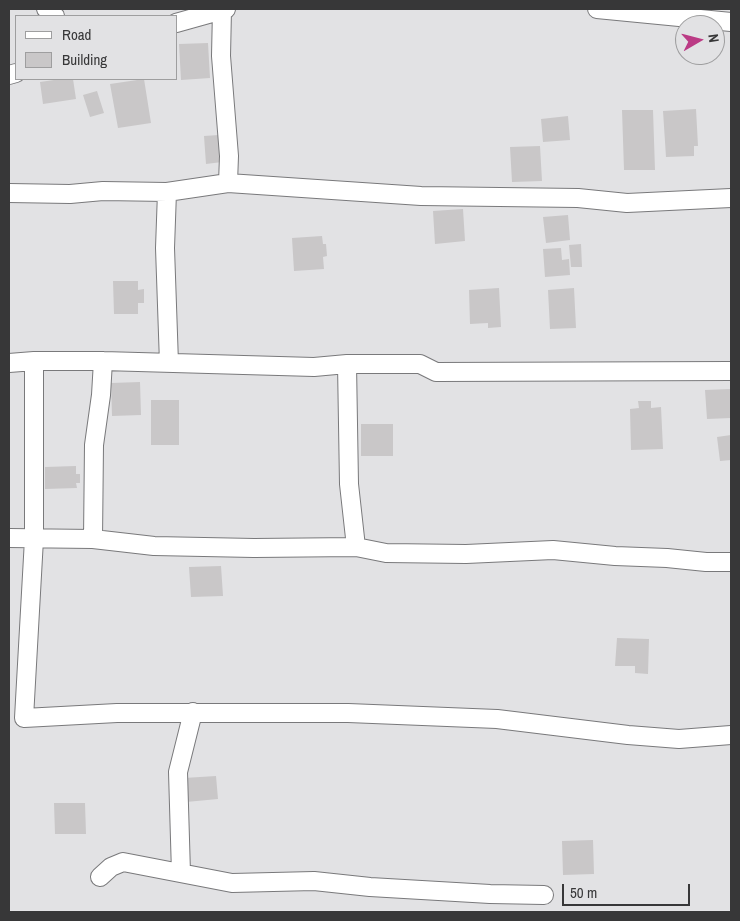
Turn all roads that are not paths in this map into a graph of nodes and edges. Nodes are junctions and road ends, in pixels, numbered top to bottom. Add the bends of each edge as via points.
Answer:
1 (224, 9) edge
2 (597, 9) edge
3 (178, 22) edge
4 (731, 22) edge
5 (228, 183) junction
6 (167, 192) junction
7 (9, 193) edge
8 (731, 198) edge
9 (34, 361) junction
10 (103, 361) junction
11 (9, 364) edge
12 (169, 364) junction
13 (347, 364) junction
14 (731, 372) edge
15 (9, 538) edge
16 (34, 539) junction
17 (94, 539) junction
18 (356, 547) junction
19 (731, 562) edge
20 (193, 712) junction
21 (731, 734) edge
22 (181, 873) junction
23 (100, 877) dead end
24 (544, 894) dead end

1 - 3 street
1 - 5 street via 220,56 229,156
2 - 4 street
5 - 6 street
5 - 8 street via 421,196 578,198 627,203
6 - 7 street
6 - 12 street via 165,248
9 - 10 street
9 - 11 street
9 - 16 street
10 - 12 street
10 - 17 street via 94,445
12 - 13 street via 314,367
13 - 14 street via 420,364 436,372
13 - 18 street via 349,484
15 - 16 street
16 - 17 street
16 - 20 street via 24,718 117,712
17 - 18 street via 154,546
18 - 19 street via 386,553 553,550
20 - 21 street via 497,718 679,739
20 - 22 street via 178,772
22 - 23 street via 123,862
22 - 24 street via 232,883 314,881 398,889

